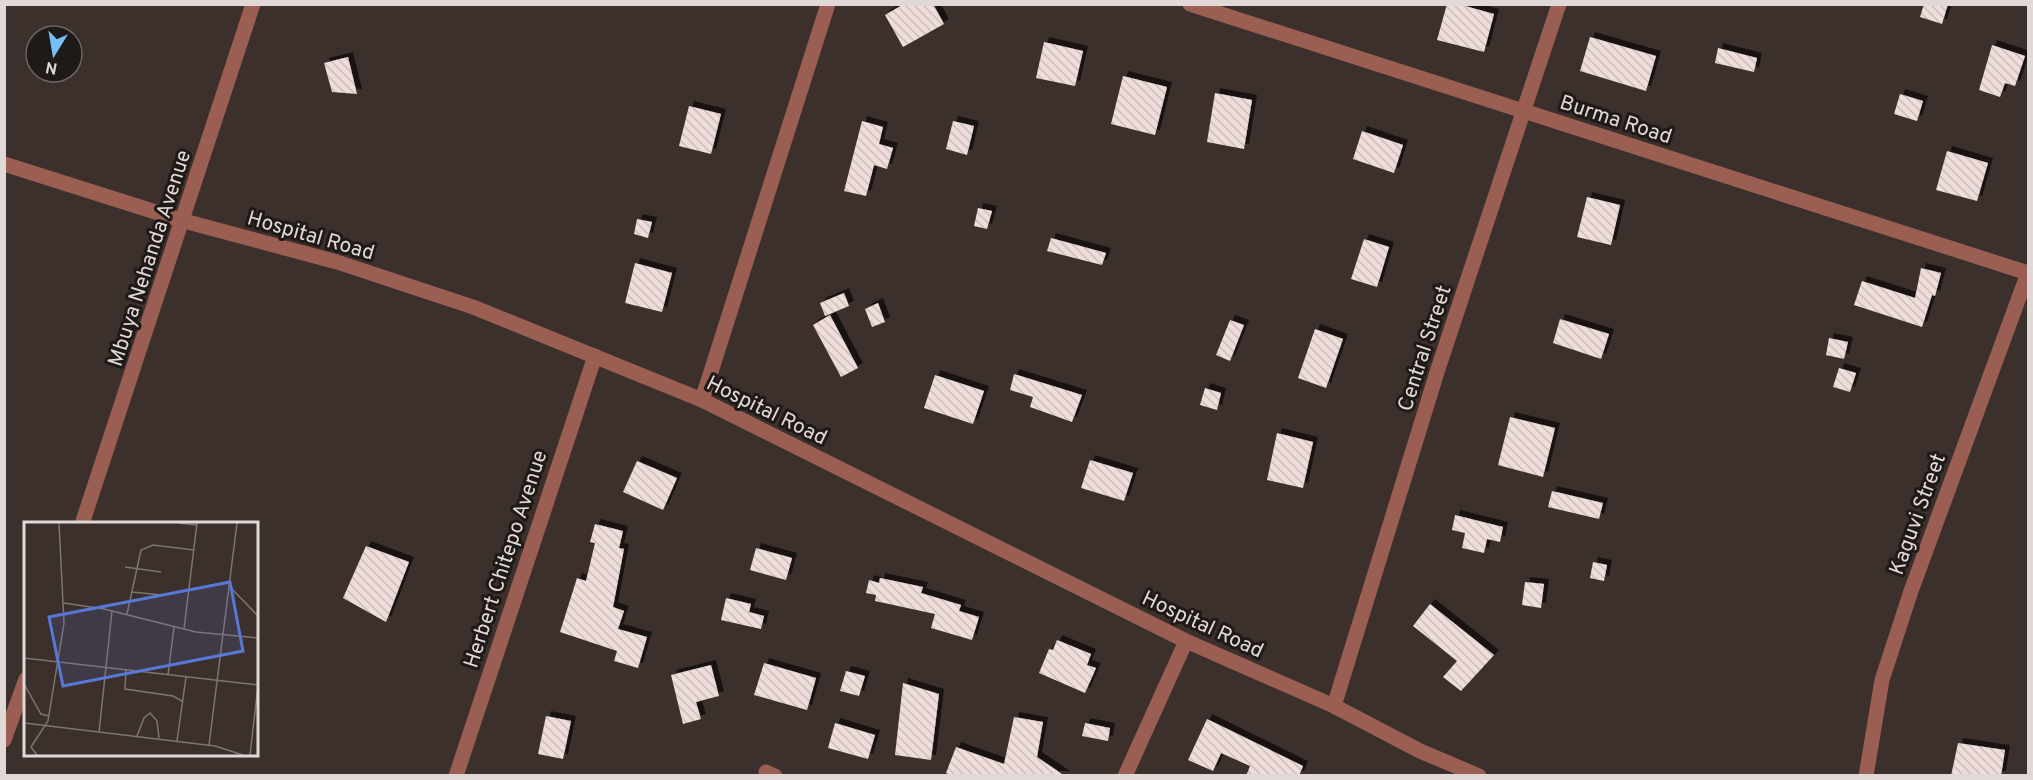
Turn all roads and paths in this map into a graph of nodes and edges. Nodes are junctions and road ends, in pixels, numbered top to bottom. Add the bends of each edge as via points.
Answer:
1 (253, 4) edge
2 (828, 4) edge
3 (1190, 4) edge
4 (1559, 4) edge
5 (1525, 112) junction
6 (4, 164) edge
7 (184, 221) junction
8 (2028, 273) edge
9 (595, 356) junction
10 (702, 400) junction
11 (83, 522) edge
12 (1186, 641) junction
13 (24, 683) edge
14 (1334, 706) junction
15 (7, 721) edge
16 (4, 740) edge
17 (456, 776) edge
18 (1125, 776) edge
19 (1479, 776) edge
20 (1866, 776) edge

1 - 7 street, Mbuya Nehanda Avenue
2 - 10 street
3 - 5 street, Burma Road
4 - 5 street, Central Street
5 - 8 street, Burma Road
5 - 14 street, Central Street via 1438,369
6 - 7 street, Hospital Road
7 - 9 street, Hospital Road via 348,266 472,307
7 - 11 street, Mbuya Nehanda Avenue
8 - 20 street, Kaguvi Street via 1882,680
9 - 10 street, Hospital Road
9 - 17 street, Herbert Chitepo Avenue
10 - 12 street, Hospital Road
12 - 14 street, Hospital Road
12 - 18 street
13 - 15 street
14 - 19 street, Hospital Road via 1420,751
15 - 16 street

